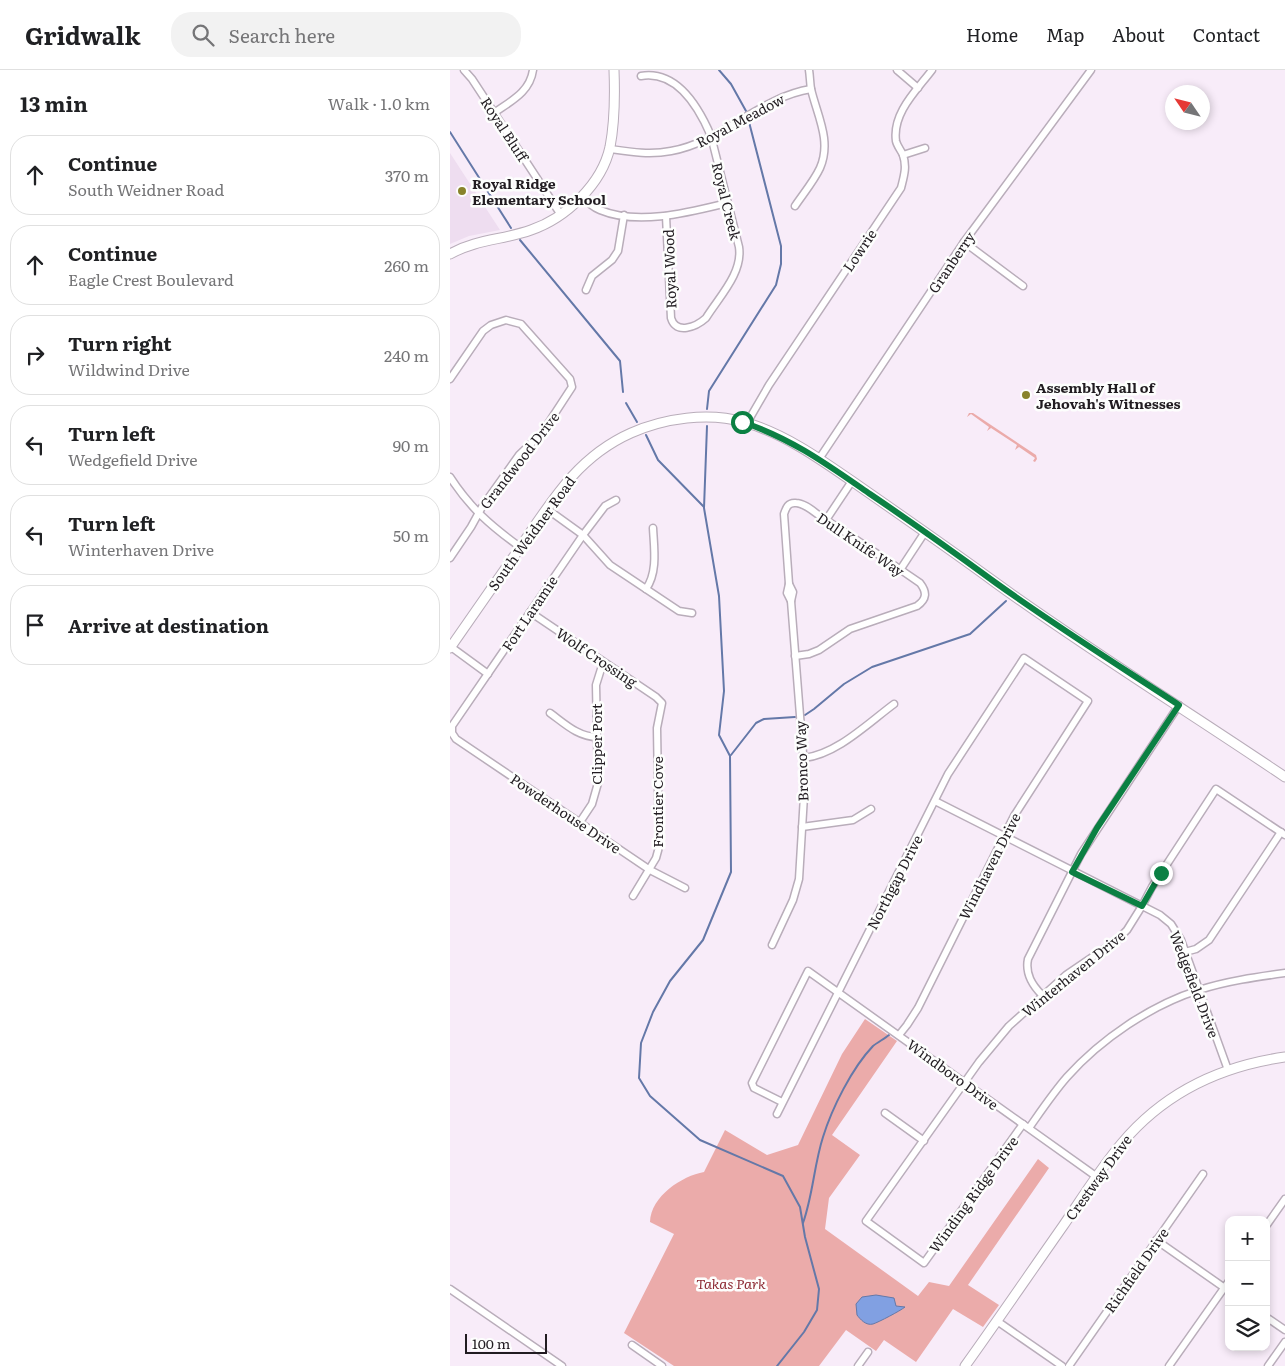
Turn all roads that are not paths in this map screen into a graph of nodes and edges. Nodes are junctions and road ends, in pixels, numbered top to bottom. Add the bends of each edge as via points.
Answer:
1 (464, 70) edge
2 (533, 70) edge
3 (614, 70) edge
4 (809, 70) edge
5 (897, 70) edge
6 (932, 70) edge
7 (1091, 70) edge
8 (641, 76) dead end
9 (918, 88) junction
10 (811, 89) junction
11 (494, 112) junction
12 (711, 136) junction
13 (610, 148) junction
14 (924, 148) dead end
15 (903, 155) junction
16 (582, 196) junction
17 (727, 203) junction
18 (795, 206) dead end
19 (561, 215) junction
20 (624, 215) junction
21 (666, 216) junction
22 (964, 242) junction
23 (450, 254) edge
24 (1023, 286) dead end
25 (586, 290) dead end
26 (672, 322) joint
27 (450, 380) edge
28 (747, 423) junction
29 (818, 459) junction
30 (450, 477) edge
31 (852, 481) junction
32 (616, 500) dead end
33 (789, 504) joint
34 (547, 509) junction
35 (478, 514) junction
36 (826, 520) junction
37 (653, 528) dead end
38 (925, 532) junction
39 (583, 535) junction
40 (520, 547) junction
41 (450, 558) edge
42 (900, 570) junction
43 (646, 589) junction
44 (530, 612) junction
45 (692, 613) dead end
46 (450, 648) edge
47 (795, 656) junction
48 (1024, 658) joint
49 (605, 663) junction
50 (488, 674) junction
51 (662, 703) joint
52 (894, 704) dead end
53 (1179, 705) junction
54 (550, 713) dead end
55 (452, 733) joint
56 (597, 737) junction
57 (804, 758) junction
58 (1285, 777) edge
59 (934, 801) junction
60 (871, 809) dead end
61 (580, 822) junction
62 (802, 828) junction
63 (1283, 834) edge
64 (1003, 837) junction
65 (650, 870) junction
66 (1072, 872) junction
67 (685, 888) dead end
68 (633, 896) dead end
69 (1142, 906) junction
70 (772, 945) dead end
71 (1186, 952) junction
72 (1285, 973) edge
73 (1199, 990) junction
74 (837, 992) junction
75 (1042, 996) junction
76 (899, 1035) junction
77 (1285, 1057) edge
78 (1228, 1070) junction
79 (965, 1082) junction
80 (782, 1102) junction
81 (884, 1113) dead end
82 (776, 1114) dead end
83 (1026, 1126) junction
84 (924, 1141) junction
85 (1203, 1174) dead end
86 (1097, 1178) junction
87 (1285, 1199) edge
88 (1270, 1220) edge
89 (866, 1221) joint
90 (1156, 1240) junction
91 (1225, 1288) edge
92 (450, 1290) edge
93 (1225, 1290) edge
94 (1270, 1320) edge
95 (997, 1321) junction
96 (1285, 1330) edge
97 (1285, 1342) edge
98 (632, 1345) dead end
99 (868, 1352) dead end
100 (562, 1366) edge
101 (662, 1366) edge
102 (858, 1366) edge
103 (965, 1366) edge
104 (1062, 1366) edge
105 (1069, 1366) edge
106 (1169, 1366) edge
107 (1268, 1366) edge

1 - 11 street, Royal Bluff
2 - 11 street via 522,94
3 - 13 main road
4 - 10 street
5 - 9 street
6 - 9 street, Lowrie
7 - 22 street, Granberry
8 - 12 street, Royal Creek via 656,75 678,87 698,110
9 - 15 street, Lowrie via 901,113 896,127 896,142
10 - 12 street, Royal Meadow via 784,95
10 - 18 street via 824,132 825,150 818,173
11 - 19 street, Royal Bluff
12 - 13 street, Royal Meadow via 685,148 659,153
12 - 17 street, Royal Creek
13 - 16 main road via 598,175
14 - 15 street
15 - 28 street, Lowrie via 906,170 901,188
16 - 19 main road
16 - 20 street via 599,210
17 - 21 street
17 - 26 street, Royal Creek via 739,247 740,260 736,271 700,323 681,328
19 - 23 main road via 531,230 474,243
20 - 21 street
20 - 25 street via 618,251 592,276
21 - 26 street, Royal Wood
22 - 24 street
22 - 29 street, Granberry
27 - 35 street, Grandwood Drive via 483,331 506,320 521,324 570,379 572,387 542,433 513,463
28 - 29 main road, South Weidner Road via 793,443
28 - 34 main road, South Weidner Road via 700,418 660,423 632,432 610,444 578,469
29 - 31 main road, South Weidner Road
30 - 35 street
31 - 36 street
31 - 38 main road, South Weidner Road
32 - 39 street, Fort Laramie via 605,506
33 - 36 street, Dull Knife Way via 801,504
33 - 47 street, Bronco Way via 784,514 787,592 791,601
34 - 39 street
34 - 40 main road, South Weidner Road
35 - 40 street
35 - 41 street, Grandwood Drive
36 - 42 street, Dull Knife Way
37 - 43 street via 654,572
38 - 42 street
38 - 53 main road, South Weidner Road via 1076,638
39 - 43 street via 610,565
39 - 44 street, Fort Laramie
40 - 46 main road, South Weidner Road
42 - 47 street, Dull Knife Way via 924,588 923,602 850,628 819,650
43 - 45 street via 679,610
44 - 49 street, Wolf Crossing
44 - 50 street, Fort Laramie
46 - 50 street
47 - 57 street, Bronco Way
48 - 59 street, Northgap Drive via 962,751
48 - 64 street, Windhaven Drive via 1088,701
49 - 51 street, Wolf Crossing
49 - 56 street, Clipper Port via 596,685
50 - 55 street, Fort Laramie via 452,726
51 - 65 street, Frontier Cove via 656,728 658,847
52 - 57 street via 837,747
53 - 58 main road, South Weidner Road
53 - 66 street via 1097,828
54 - 56 street via 580,734
55 - 61 street, Powderhouse Drive via 456,739
56 - 61 street, Clipper Port via 596,794
57 - 62 street, Bronco Way
59 - 64 street, Wedgefield Drive
59 - 74 street, Northgap Drive
60 - 62 street via 854,820
61 - 65 street, Powderhouse Drive
62 - 70 street, Bronco Way via 797,889
63 - 69 street, Winterhaven Drive via 1216,789
63 - 71 street via 1209,940
64 - 66 street, Wedgefield Drive
64 - 76 street, Windhaven Drive via 918,1008
65 - 67 street, Powderhouse Drive
65 - 68 street, Frontier Cove
66 - 69 street, Wedgefield Drive
66 - 75 street via 1028,959 1032,985
69 - 71 street, Wedgefield Drive via 1171,924
69 - 75 street, Winterhaven Drive via 1122,936
71 - 73 street, Wedgefield Drive
72 - 73 street, Winding Ridge Drive via 1235,980
73 - 78 street, Wedgefield Drive
73 - 83 street, Winding Ridge Drive via 1143,1016 1092,1052
74 - 76 street, Windboro Drive
74 - 80 street, Northgap Drive
74 - 80 street, Windboro Drive via 808,971 752,1083 754,1088
75 - 79 street, Winterhaven Drive via 1009,1026
76 - 79 street, Windboro Drive
77 - 78 main road, Crestway Drive
78 - 86 main road, Crestway Drive via 1205,1078 1154,1111 1121,1143
79 - 83 street, Windboro Drive
79 - 84 street, Winterhaven Drive
80 - 82 street, Northgap Drive
81 - 84 street
83 - 86 street, Windboro Drive
83 - 89 street, Winding Ridge Drive via 924,1263
84 - 89 street, Winterhaven Drive
85 - 90 street, Richfield Drive
86 - 95 main road, Crestway Drive
87 - 88 street
90 - 91 street
90 - 105 street, Richfield Drive
92 - 100 street
93 - 106 street
94 - 96 street
95 - 103 main road, Crestway Drive
95 - 104 street
97 - 107 street
98 - 101 street
99 - 102 street

